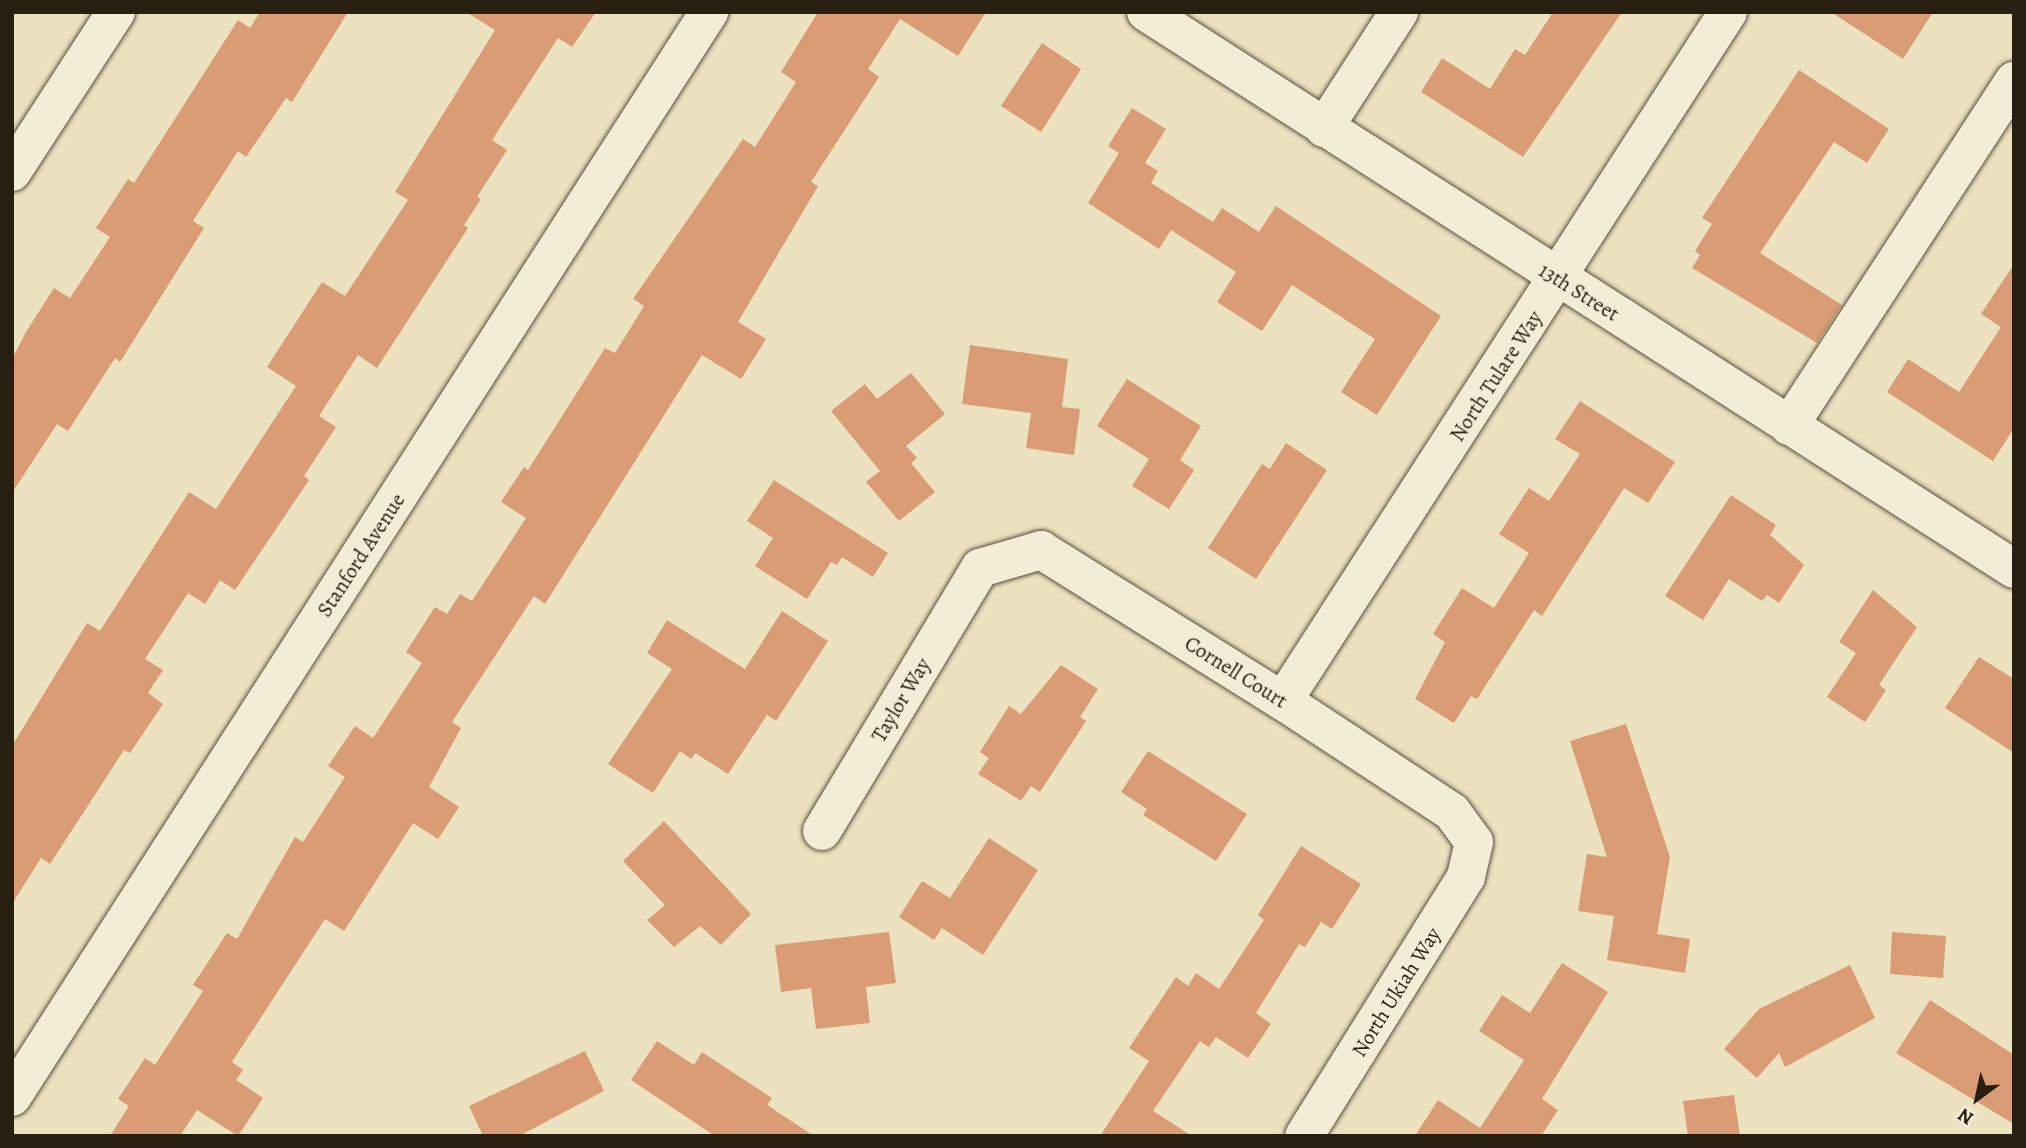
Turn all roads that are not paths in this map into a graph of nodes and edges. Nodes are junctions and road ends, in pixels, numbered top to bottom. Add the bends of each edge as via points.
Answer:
1 (116, 12) edge
2 (709, 12) edge
3 (1146, 12) edge
4 (1399, 12) edge
5 (1728, 12) edge
6 (2014, 81) edge
7 (1324, 128) junction
8 (12, 172) edge
9 (1558, 279) junction
10 (1789, 426) junction
11 (980, 568) joint
12 (2014, 569) edge
13 (1283, 701) junction
14 (822, 831) dead end
15 (1474, 842) joint
16 (12, 1097) edge
17 (1304, 1136) edge

1 - 8 street
2 - 16 street, Stanford Avenue
3 - 7 street, 13th Street
4 - 7 street
5 - 9 street, North Tulare Way
6 - 10 street
7 - 9 street, 13th Street
9 - 10 street, 13th Street
9 - 13 street, North Tulare Way
10 - 12 street, 13th Street
11 - 13 street, Cornell Court via 1041,550
11 - 14 street, Taylor Way
13 - 15 street, Cornell Court via 1452,812
15 - 17 street, North Ukiah Way via 1466,877

